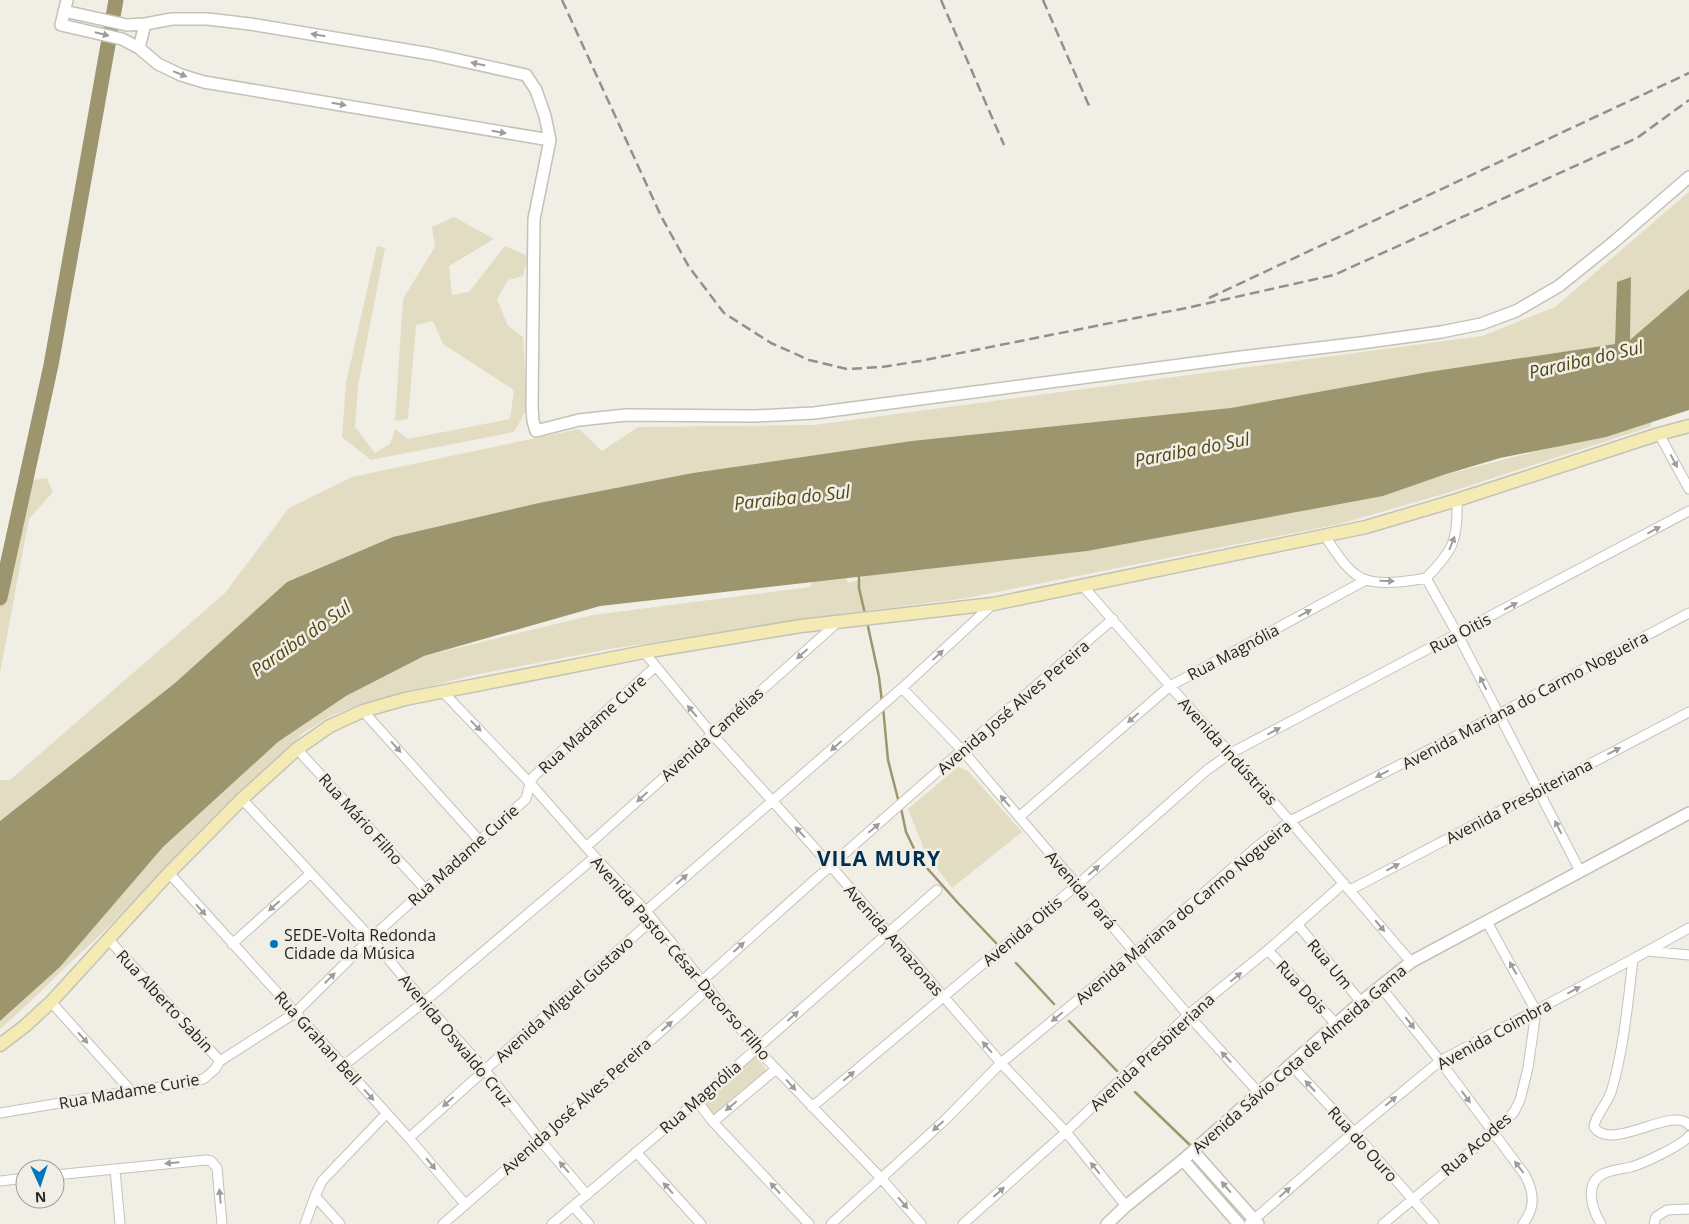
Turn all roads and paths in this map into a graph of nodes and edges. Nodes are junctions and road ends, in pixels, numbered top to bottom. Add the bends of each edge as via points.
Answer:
1 (66, 5) edge
2 (145, 24) junction
3 (139, 48) junction
4 (550, 140) junction
5 (1689, 177) edge
6 (1689, 426) edge
7 (1659, 434) junction
8 (1689, 489) edge
9 (1457, 500) junction
10 (1689, 511) edge
11 (1324, 535) junction
12 (1426, 578) junction
13 (1366, 580) junction
14 (1083, 586) junction
15 (993, 604) junction
16 (1689, 614) edge
17 (1113, 619) junction
18 (838, 622) junction
19 (1458, 634) junction
20 (644, 652) junction
21 (655, 667) junction
22 (1170, 686) junction
23 (902, 688) junction
24 (442, 691) junction
25 (363, 710) junction
26 (1689, 712) edge
27 (1498, 714) junction
28 (712, 734) junction
29 (298, 749) junction
30 (962, 750) junction
31 (1230, 753) junction
32 (530, 782) junction
33 (1539, 790) junction
34 (242, 799) junction
35 (772, 802) junction
36 (1689, 813) edge
37 (1019, 817) junction
38 (1290, 821) junction
39 (479, 840) junction
40 (586, 847) junction
41 (595, 857) junction
42 (830, 865) junction
43 (1580, 871) junction
44 (169, 873) junction
45 (310, 874) junction
46 (1077, 885) junction
47 (1347, 886) junction
48 (424, 888) junction
49 (937, 890) dead end
50 (646, 911) junction
51 (652, 920) junction
52 (1488, 922) junction
53 (1298, 925) junction
54 (1689, 928) edge
55 (889, 933) junction
56 (371, 938) junction
57 (109, 940) junction
58 (232, 944) junction
59 (1268, 950) junction
60 (1647, 951) junction
61 (1136, 952) junction
62 (1689, 955) edge
63 (1633, 959) junction
64 (1411, 962) junction
65 (703, 980) junction
66 (1380, 986) junction
67 (709, 988) junction
68 (943, 997) junction
69 (51, 1002) junction
70 (424, 1002) junction
71 (1362, 1002) junction
72 (1536, 1011) junction
73 (295, 1013) junction
74 (1188, 1015) junction
75 (1336, 1024) junction
76 (0, 1046) edge
77 (756, 1048) junction
78 (220, 1061) junction
79 (1440, 1061) junction
80 (1001, 1063) junction
81 (1290, 1065) junction
82 (343, 1066) junction
83 (776, 1068) junction
84 (484, 1069) junction
85 (131, 1091) junction
86 (1259, 1093) junction
87 (697, 1101) junction
88 (812, 1107) junction
89 (0, 1113) edge
90 (386, 1114) junction
91 (713, 1122) junction
92 (1689, 1125) edge
93 (1066, 1132) junction
94 (1354, 1132) junction
95 (1492, 1133) junction
96 (1689, 1136) edge
97 (409, 1138) junction
98 (540, 1140) junction
99 (1194, 1151) junction
100 (636, 1152) junction
101 (1183, 1160) junction
102 (115, 1168) junction
103 (65, 1174) edge
104 (881, 1178) junction
105 (15, 1179) edge
106 (0, 1181) edge
107 (587, 1195) junction
108 (315, 1196) junction
109 (1412, 1198) junction
110 (465, 1204) junction
111 (573, 1206) junction
112 (1126, 1206) junction
113 (1689, 1209) edge
114 (1254, 1222) edge
115 (120, 1224) edge
116 (222, 1224) edge
117 (306, 1224) edge
118 (340, 1224) edge
119 (443, 1224) edge
120 (552, 1224) edge
121 (589, 1224) edge
122 (701, 1224) edge
123 (809, 1224) edge
124 (831, 1224) edge
125 (921, 1224) edge
126 (963, 1224) edge
127 (1107, 1224) edge
128 (1239, 1224) edge
129 (1383, 1224) edge
130 (1434, 1224) edge
131 (1523, 1224) edge
132 (1601, 1224) edge
133 (1654, 1224) edge

1 - 2 street via 87,17
1 -> 3 street via 61,25 122,40
2 - 3 street
4 -> 2 street via 536,90 526,75 431,54 208,18
3 -> 4 street via 158,64 204,82
4 - 5 street via 534,219 532,408 536,430 579,420 626,415 814,413 1241,356 1361,344 1481,324 1516,311 1559,286
6 - 7 main road
7 -> 8 street
7 - 9 main road
9 - 11 main road via 1366,527
12 -> 9 street via 1452,547 1456,534
19 -> 10 street, Rua Oitis
11 - 13 street via 1344,562
11 - 14 main road
13 -> 12 street via 1393,582
12 - 19 street
22 -> 13 street, Rua Magnólia
14 - 15 main road
14 - 17 street, Avenida Indústrias
15 - 18 main road
23 -> 15 street
16 - 27 street, Avenida Mariana do Carmo Nogueira
17 - 22 street, Avenida Indústrias
17 - 30 street, Avenida José Alves Pereira
18 - 20 main road
18 -> 28 street, Avenida Camélias
27 -> 19 street
31 -> 19 street, Rua Oitis
20 - 21 street, Avenida Amazonas
20 - 24 main road
28 -> 21 street, Avenida Amazonas
21 - 32 street, Rua Madame Cure
22 - 31 street, Avenida Indústrias
22 -> 37 street, Rua Magnólia
23 - 30 street, Avenida Pará
23 -> 35 street
24 - 25 main road
24 -> 32 street, Avenida Pastor César Dacorso Filho
25 - 29 main road via 330,726
25 -> 39 street
33 -> 26 street, Avenida Presbiteriana
27 - 33 street
27 -> 38 street, Avenida Mariana do Carmo Nogueira
28 - 35 street, Avenida Amazonas
28 -> 40 street, Avenida Camélias
29 - 34 main road
29 - 48 street, Rua Mário Filho
37 -> 30 street, Avenida Pará
42 -> 30 street, Avenida José Alves Pereira
31 - 38 street, Avenida Indústrias
46 -> 31 street, Avenida Oitis
32 - 39 street, Rua Madame Curie via 526,799
32 - 40 street, Avenida Pastor César Dacorso Filho
43 -> 33 street
47 -> 33 street, Avenida Presbiteriana
34 - 44 main road
34 - 45 street, Avenida Oswaldo Cruz
42 -> 35 street, Avenida Amazonas
50 -> 35 street
36 - 43 street, Avenida Sávio Cota de Almeida Gama
37 - 46 street, Avenida Pará
38 - 47 street, Avenida Indústrias
38 - 61 street, Avenida Mariana do Carmo Nogueira
39 - 48 street, Rua Madame Curie
40 - 41 street, Avenida Pastor César Dacorso Filho
41 - 50 street, Avenida Pastor César Dacorso Filho
41 - 70 street
42 - 55 street, Avenida Amazonas
65 -> 42 street
43 - 52 street, Avenida Sávio Cota de Almeida Gama
44 - 57 main road
44 -> 58 street, Rua Grahan Bell
45 - 56 street, Avenida Oswaldo Cruz
45 -> 58 street
46 - 61 street, Avenida Pará
46 - 68 street, Avenida Oitis
47 - 53 street, Avenida Presbiteriana
47 -> 64 street, Avenida Indústrias
48 - 56 street, Rua Madame Curie
49 - 55 street, Rua Magnólia
50 - 51 street, Avenida Pastor César Dacorso Filho
51 - 65 street, Avenida Pastor César Dacorso Filho
51 - 84 street, Avenida Miguel Gustavo
52 - 64 street, Avenida Sávio Cota de Almeida Gama
72 -> 52 street
53 - 59 street, Avenida Presbiteriana
53 - 71 street, Rua Um
54 - 60 street, Avenida Coimbra
55 - 68 street, Avenida Amazonas
77 -> 55 street, Rua Magnólia
56 - 70 street, Avenida Oswaldo Cruz
73 -> 56 street, Rua Madame Curie
57 - 69 main road
57 - 78 street, Rua Alberto Sabin
58 - 73 street, Rua Grahan Bell
74 -> 59 street, Avenida Presbiteriana
59 - 75 street, Rua Dois
60 - 62 street
60 - 63 street, Avenida Coimbra
61 - 74 street, Avenida Pará
61 -> 80 street, Avenida Mariana do Carmo Nogueira
72 -> 63 street, Avenida Coimbra
63 - 92 street via 1626,1021 1612,1088 1594,1127 1598,1132 1614,1134 1676,1120
64 - 66 street, Avenida Sávio Cota de Almeida Gama
65 - 67 street, Avenida Pastor César Dacorso Filho
66 - 71 street, Avenida Sávio Cota de Almeida Gama
66 -> 79 street
67 - 77 street, Avenida Pastor César Dacorso Filho
98 -> 67 street, Avenida José Alves Pereira
80 -> 68 street, Avenida Amazonas
88 -> 68 street, Avenida Oitis
69 - 76 main road
69 -> 85 street
70 - 82 street
70 - 84 street, Avenida Oswaldo Cruz
71 - 75 street, Avenida Sávio Cota de Almeida Gama
72 - 79 street, Avenida Coimbra
72 - 95 street, Rua Acodes via 1520,1100 1514,1112
73 - 78 street, Rua Madame Curie
73 - 82 street, Rua Grahan Bell
86 -> 74 street, Avenida Pará
74 - 93 street, Avenida Presbiteriana
75 - 81 street, Avenida Sávio Cota de Almeida Gama
77 - 83 street, Avenida Pastor César Dacorso Filho
77 - 87 street, Rua Magnólia
78 - 85 street, Rua Madame Curie via 205,1078 192,1083
94 -> 79 street, Avenida Coimbra
79 -> 95 street
80 - 93 street, Avenida Amazonas
80 -> 104 street, Avenida Mariana do Carmo Nogueira
81 - 86 street, Avenida Sávio Cota de Almeida Gama
94 -> 81 street, Rua do Ouro
82 -> 90 street, Rua Grahan Bell
83 -> 88 street, Avenida Pastor César Dacorso Filho
83 -> 91 street
84 -> 97 street, Avenida Miguel Gustavo
84 - 98 street, Avenida Oswaldo Cruz
85 - 89 street, Rua Madame Curie
86 - 99 street, Avenida Sávio Cota de Almeida Gama
87 - 91 street
87 - 100 street, Rua Magnólia
88 - 104 street, Avenida Pastor César Dacorso Filho
90 - 97 street, Rua Grahan Bell
90 - 108 street via 322,1181
123 -> 91 street
112 -> 93 street, Avenida Amazonas
126 -> 93 street, Avenida Presbiteriana
94 - 109 street, Rua do Ouro
114 -> 94 street, Avenida Coimbra
95 - 109 street, Rua Acodes
131 -> 95 street via 1532,1206 1532,1191
96 - 132 street via 1682,1143 1639,1164 1604,1173 1596,1179 1591,1193
97 -> 110 street, Rua Grahan Bell
107 -> 98 street, Avenida Oswaldo Cruz
98 - 110 street, Avenida José Alves Pereira
99 - 101 street, Avenida Sávio Cota de Almeida Gama
114 -> 99 street
100 - 107 street, Rua Magnólia
122 -> 100 street
101 - 112 street, Avenida Sávio Cota de Almeida Gama
101 - 128 street
102 - 103 street
102 - 115 street
116 -> 102 street via 215,1164 206,1160
104 - 124 street, Avenida Mariana do Carmo Nogueira
104 -> 125 street, Avenida Pastor César Dacorso Filho
105 - 106 street
107 - 111 street, Rua Magnólia
108 - 117 street
108 - 118 street
109 - 129 street, Rua Acodes
109 - 130 street, Rua do Ouro
110 - 119 street, Avenida José Alves Pereira
111 - 120 street, Rua Magnólia
111 - 121 street
112 - 127 street, Avenida Sávio Cota de Almeida Gama
113 - 133 street via 1666,1210 1656,1217

